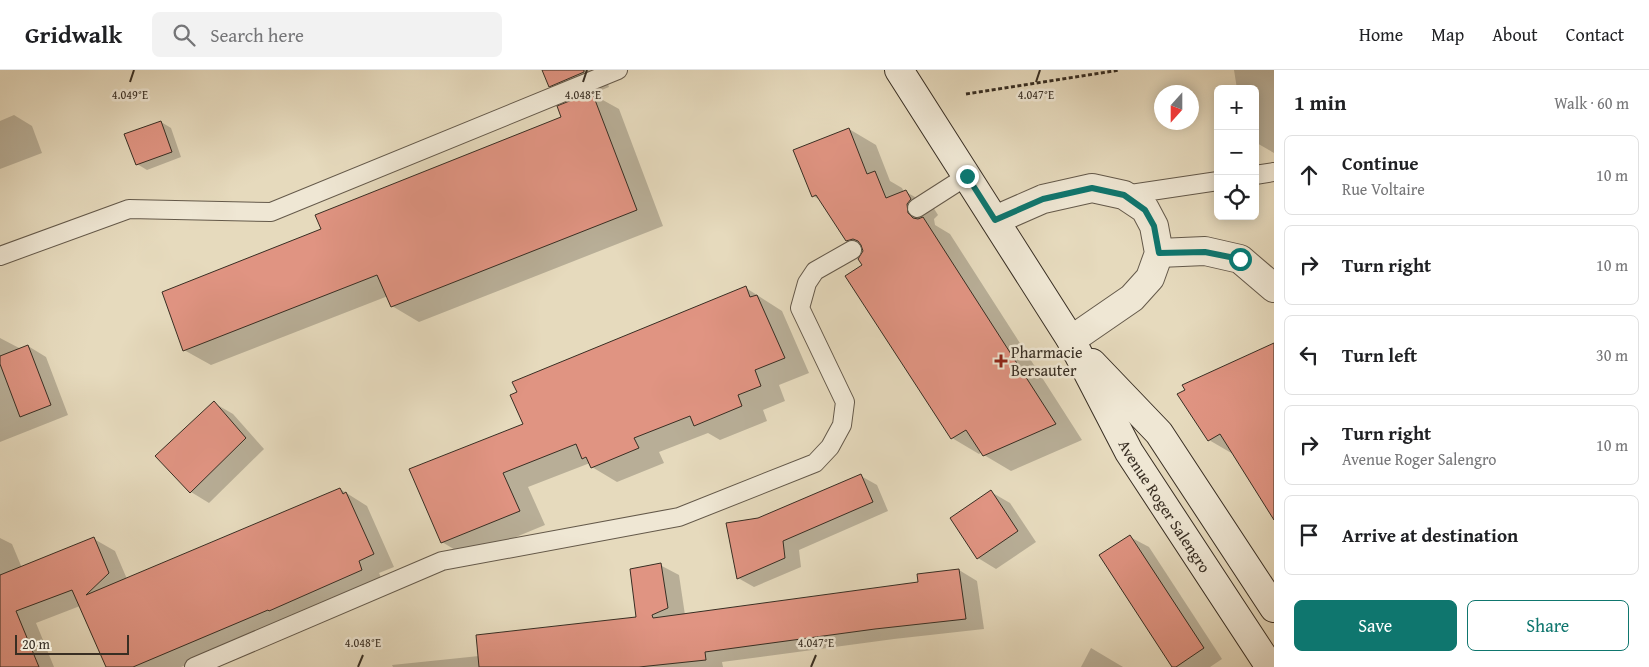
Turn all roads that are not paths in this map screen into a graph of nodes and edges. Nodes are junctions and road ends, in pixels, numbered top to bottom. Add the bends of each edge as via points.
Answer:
1 (618, 70) edge
2 (899, 70) edge
3 (1274, 172) edge
4 (1259, 174) edge
5 (967, 176) junction
6 (1214, 182) edge
7 (1124, 195) junction
8 (918, 208) dead end
9 (995, 220) junction
10 (852, 250) dead end
11 (1159, 253) junction
12 (0, 256) edge
13 (1274, 288) edge
14 (1071, 340) junction
15 (1274, 608) edge
16 (194, 667) edge
17 (1270, 667) edge

1 - 12 lane via 271,212 129,209
2 - 5 main road, Avenue Roger Salengro
3 - 4 lane
5 - 8 lane
5 - 9 main road, Avenue Roger Salengro
6 - 7 lane
7 - 9 main road via 1092,188 1043,199
7 - 11 main road via 1145,210 1154,226
9 - 14 main road, Avenue Roger Salengro
10 - 16 lane via 816,271 807,283 800,308 845,402 842,425 830,447 814,463 679,517 442,561
11 - 13 main road via 1205,252 1240,259
11 - 14 main road via 1150,278 1132,298
14 - 15 main road, Avenue Roger Salengro via 1159,433
14 - 17 main road, Avenue Roger Salengro via 1129,452

